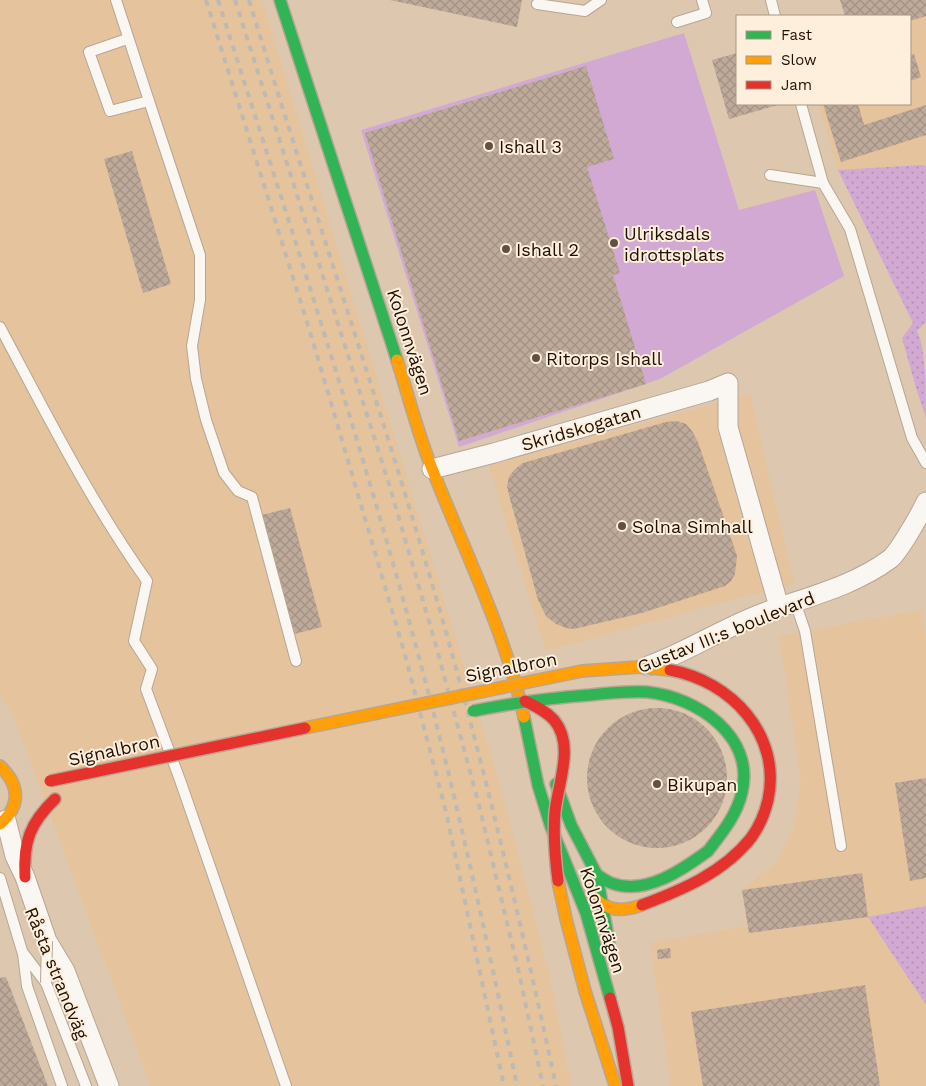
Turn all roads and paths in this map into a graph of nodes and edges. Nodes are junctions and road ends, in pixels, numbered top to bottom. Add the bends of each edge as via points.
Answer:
1 (116, 0) edge
2 (280, 0) edge
3 (601, 0) edge
4 (702, 0) edge
5 (771, 0) edge
6 (537, 4) dead end
7 (775, 15) edge
8 (677, 22) dead end
9 (128, 39) junction
10 (149, 101) junction
11 (801, 105) edge
12 (770, 176) dead end
13 (823, 182) junction
14 (0, 327) edge
15 (926, 463) edge
16 (432, 468) junction
17 (926, 502) edge
18 (787, 605) junction
19 (296, 661) dead end
20 (521, 696) junction
21 (461, 713) dead end
22 (538, 729) dead end
23 (550, 766) dead end
24 (4, 769) edge
25 (191, 770) dead end
26 (162, 776) dead end
27 (6, 818) edge
28 (551, 826) junction
29 (841, 846) dead end
30 (708, 851) joint
31 (11, 862) dead end
32 (597, 875) junction
33 (24, 877) junction
34 (0, 878) edge
35 (642, 905) junction
36 (604, 907) junction
37 (624, 921) dead end
38 (47, 941) junction
39 (24, 954) junction
40 (612, 954) dead end
41 (46, 983) junction
42 (620, 991) dead end
43 (618, 1027) junction
44 (62, 1086) edge
45 (86, 1086) edge
46 (101, 1086) edge
47 (109, 1086) edge
48 (286, 1086) edge
49 (616, 1086) edge
50 (628, 1086) edge

1 - 9 lane
2 - 16 street, Kolonnvägen
3 - 6 lane via 585,11
4 - 8 lane via 706,13
5 - 7 lane
9 - 10 lane
9 - 10 lane via 89,52 110,111
10 - 19 lane via 200,255 200,300 192,346 202,404 224,473 238,491 252,497
11 - 13 lane
12 - 13 lane
13 - 15 lane via 850,229 912,438
14 - 48 lane via 98,506 147,581 134,641 152,670 146,689
16 - 18 street, Skridskogatan via 709,392 728,383 728,427
16 - 20 street, Kolonnvägen via 484,594
17 - 18 street, Gustav III:s boulevard via 892,558 865,575
18 - 20 street, Gustav III:s boulevard via 641,668
18 - 29 lane via 805,631
20 - 21 street, Signalbron, bridge
20 - 22 street, Kolonnvägen
20 - 28 street, Kolonnvägen via 538,785
20 - 30 street, Signalbron, bridge via 620,692 662,694 707,713 737,745 744,765 743,790 737,811
20 - 49 street, bridge via 549,713 558,725 563,741 554,822 562,902 585,991
23 - 32 street, Kolonnvägen via 567,818
24 - 27 street via 16,790 16,800
24 - 35 street, Signalbron, bridge via 33,782 50,781 582,670 618,667 671,670 697,676 726,694 757,727 770,765 769,794 760,825 725,863 676,892
25 - 26 street, Signalbron
27 - 33 street, Råsta strandväg via 8,835
27 - 33 street via 31,803 60,798 42,811 32,824 26,839
28 - 36 street, Kolonnvägen via 590,892
28 - 43 street, Kolonnvägen via 586,913
30 - 32 street, Kolonnvägen via 672,874 636,886 613,885
31 - 46 street, Råsta strandväg
32 - 36 street, Kolonnvägen
33 - 38 street, Råsta strandväg
34 - 39 lane
35 - 36 street, Kolonnvägen via 621,911
35 - 37 street, Kolonnvägen
36 - 40 street, Kolonnvägen
38 - 41 lane, bridge
38 - 47 street, Råsta strandväg via 64,971
39 - 41 lane
39 - 44 lane via 27,986
41 - 45 lane
42 - 43 street, Kolonnvägen
43 - 50 street, Kolonnvägen

